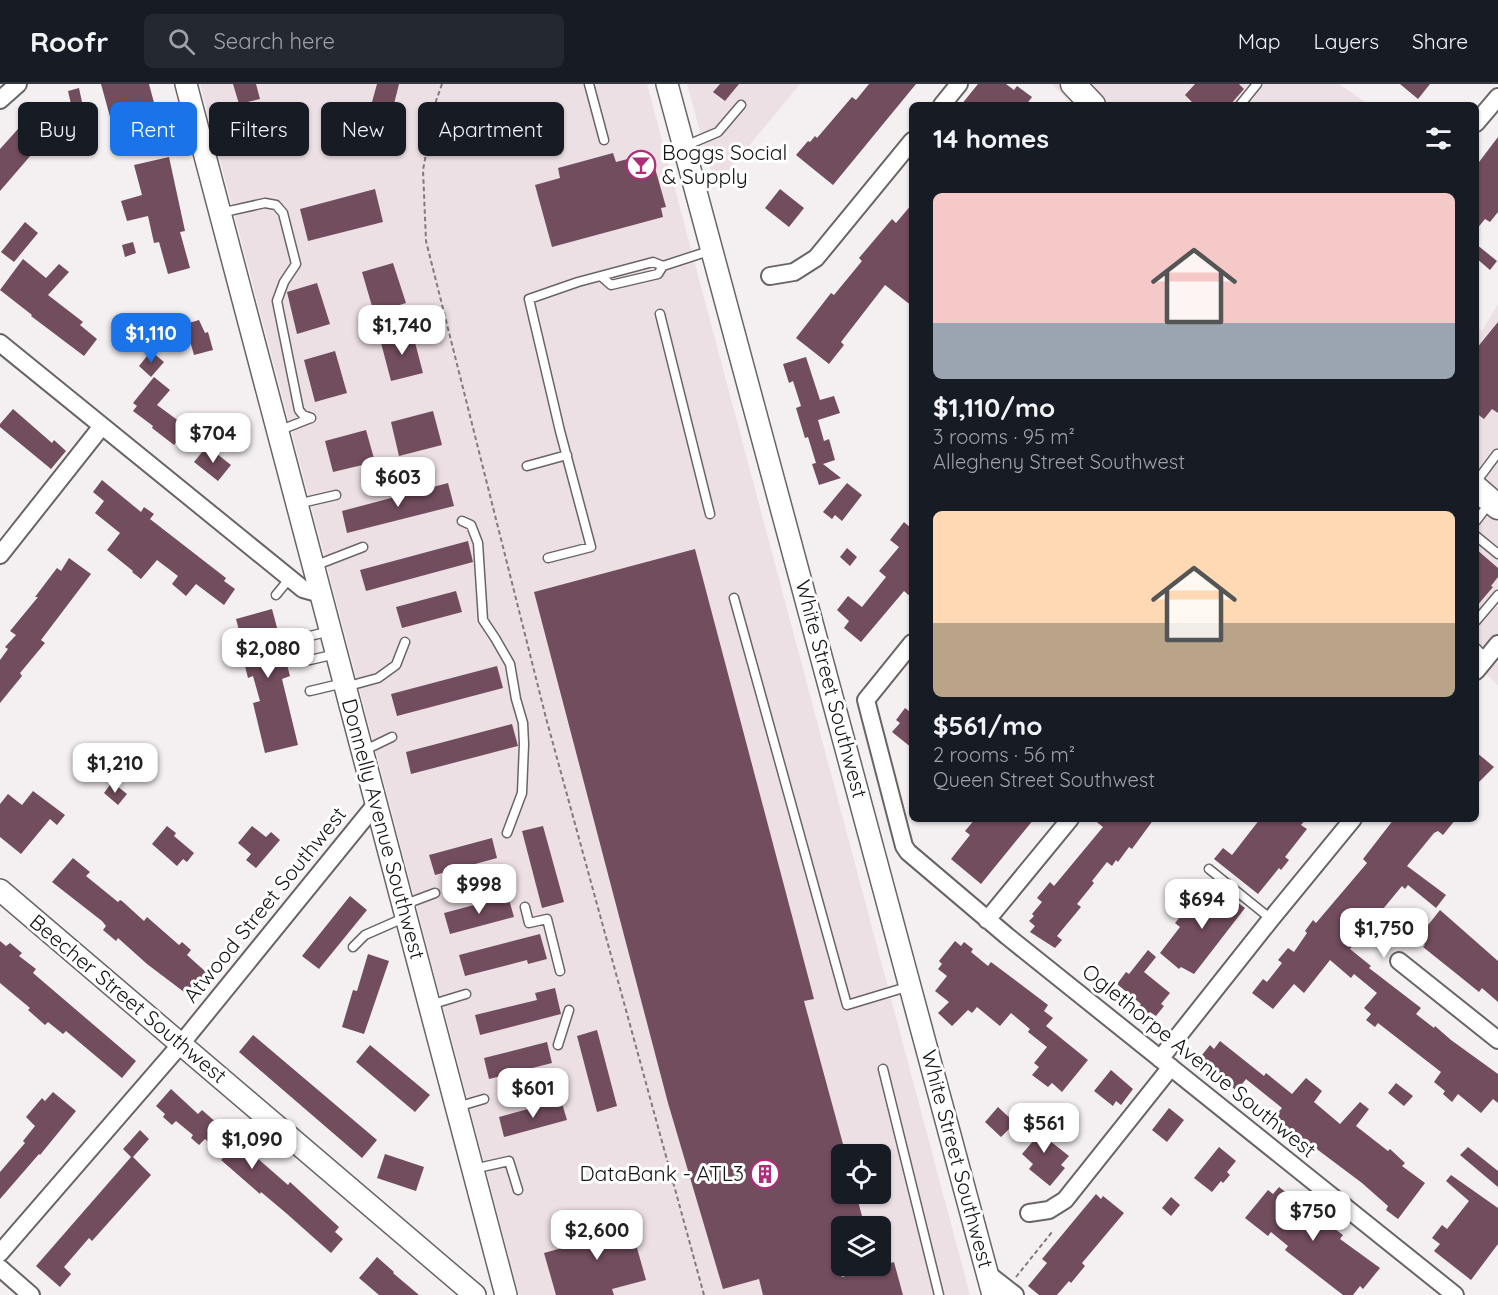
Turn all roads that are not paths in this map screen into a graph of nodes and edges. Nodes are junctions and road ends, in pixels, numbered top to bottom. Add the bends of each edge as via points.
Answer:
1 (18, 84) edge
2 (186, 84) edge
3 (589, 84) edge
4 (667, 84) edge
5 (959, 84) edge
6 (1073, 84) edge
7 (1257, 84) edge
8 (0, 100) edge
9 (944, 102) edge
10 (1090, 102) edge
11 (1242, 102) edge
12 (1496, 102) edge
13 (741, 105) dead end
14 (1479, 120) edge
15 (209, 138) edge
16 (604, 140) dead end
17 (201, 141) junction
18 (909, 145) edge
19 (684, 146) junction
20 (220, 213) junction
21 (712, 250) junction
22 (770, 276) dead end
23 (660, 314) dead end
24 (0, 343) edge
25 (102, 426) junction
26 (278, 431) junction
27 (1497, 454) edge
28 (567, 455) junction
29 (527, 466) dead end
30 (1479, 478) edge
31 (336, 495) dead end
32 (1489, 499) edge
33 (297, 505) junction
34 (710, 514) dead end
35 (1479, 516) edge
36 (462, 521) dead end
37 (1479, 538) edge
38 (363, 547) dead end
39 (1498, 554) edge
40 (0, 555) edge
41 (549, 558) dead end
42 (313, 567) junction
43 (290, 578) junction
44 (321, 594) junction
45 (276, 595) dead end
46 (1498, 595) edge
47 (734, 598) dead end
48 (1479, 617) edge
49 (330, 631) junction
50 (302, 638) dead end
51 (405, 642) dead end
52 (1498, 644) edge
53 (909, 647) edge
54 (337, 654) junction
55 (1479, 659) edge
56 (310, 660) dead end
57 (345, 685) junction
58 (310, 691) dead end
59 (392, 737) dead end
60 (363, 752) junction
61 (376, 804) junction
62 (1068, 822) edge
63 (1351, 822) edge
64 (507, 833) dead end
65 (1209, 869) dead end
66 (0, 890) edge
67 (435, 892) dead end
68 (525, 907) dead end
69 (405, 911) junction
70 (1271, 919) junction
71 (987, 920) junction
72 (353, 947) dead end
73 (1399, 961) dead end
74 (560, 971) dead end
75 (911, 986) junction
76 (466, 994) dead end
77 (430, 1005) junction
78 (570, 1010) dead end
79 (1498, 1040) edge
80 (181, 1044) junction
81 (558, 1045) dead end
82 (1166, 1063) junction
83 (883, 1069) dead end
84 (484, 1099) dead end
85 (457, 1107) junction
86 (473, 1169) junction
87 (518, 1190) dead end
88 (1029, 1213) dead end
89 (0, 1253) edge
90 (0, 1268) edge
91 (988, 1274) junction
92 (1014, 1288) edge
93 (31, 1295) edge
94 (475, 1295) edge
95 (507, 1295) edge
96 (939, 1295) edge
97 (993, 1295) edge
98 (1455, 1295) edge

1 - 8 street
2 - 17 street, Donnelly Avenue Southwest
3 - 16 lane
4 - 19 street, White Street Southwest
5 - 9 street
6 - 10 main road
7 - 11 lane
12 - 14 street
13 - 19 lane via 718,132
15 - 17 lane
17 - 20 street, Donnelly Avenue Southwest
18 - 22 street via 816,258 794,272
19 - 21 street, White Street Southwest
20 - 26 street, Donnelly Avenue Southwest
20 - 26 lane via 265,202 276,204 283,213 296,264 277,302 299,410 311,418
21 - 28 lane via 663,266 658,274 611,285 602,277 529,299
21 - 75 street, White Street Southwest
23 - 34 lane
24 - 25 street
25 - 40 street
25 - 43 street
26 - 33 street, Donnelly Avenue Southwest
27 - 30 lane
28 - 29 lane
28 - 41 lane via 591,547
31 - 33 lane
32 - 35 lane
33 - 42 street, Donnelly Avenue Southwest
36 - 64 lane via 471,525 478,543 483,620 510,664 523,723 522,793
37 - 39 lane
38 - 42 lane
42 - 44 street, Donnelly Avenue Southwest
43 - 44 street via 303,589
43 - 45 lane
44 - 49 street, Donnelly Avenue Southwest
46 - 48 lane
47 - 75 lane via 847,1005
49 - 50 lane
49 - 54 street, Donnelly Avenue Southwest
51 - 57 lane via 396,665 378,678
52 - 55 street
53 - 71 street, Oglethorpe Avenue Southwest via 866,700 904,846 915,860
54 - 56 lane
54 - 57 street, Donnelly Avenue Southwest
57 - 58 lane
57 - 60 street, Donnelly Avenue Southwest
59 - 60 lane
60 - 61 street, Donnelly Avenue Southwest
61 - 69 street, Donnelly Avenue Southwest
61 - 80 street, Atwood Street Southwest
62 - 71 street
63 - 70 street
65 - 70 lane
66 - 80 street, Beecher Street Southwest
67 - 69 lane
68 - 74 lane via 529,923 547,919
69 - 72 lane via 365,935
69 - 77 street, Donnelly Avenue Southwest
70 - 82 street
71 - 82 street, Oglethorpe Avenue Southwest
73 - 79 street
75 - 91 street, White Street Southwest
76 - 77 lane
77 - 85 street, Donnelly Avenue Southwest
78 - 81 lane
80 - 89 street, Atwood Street Southwest
80 - 94 street, Beecher Street Southwest
82 - 88 street via 1065,1200 1049,1210
82 - 98 street, Oglethorpe Avenue Southwest
83 - 96 lane
84 - 85 lane
85 - 86 street, Donnelly Avenue Southwest
86 - 87 lane via 509,1161
86 - 95 street, Donnelly Avenue Southwest
90 - 93 street
91 - 92 street
91 - 97 street, White Street Southwest

